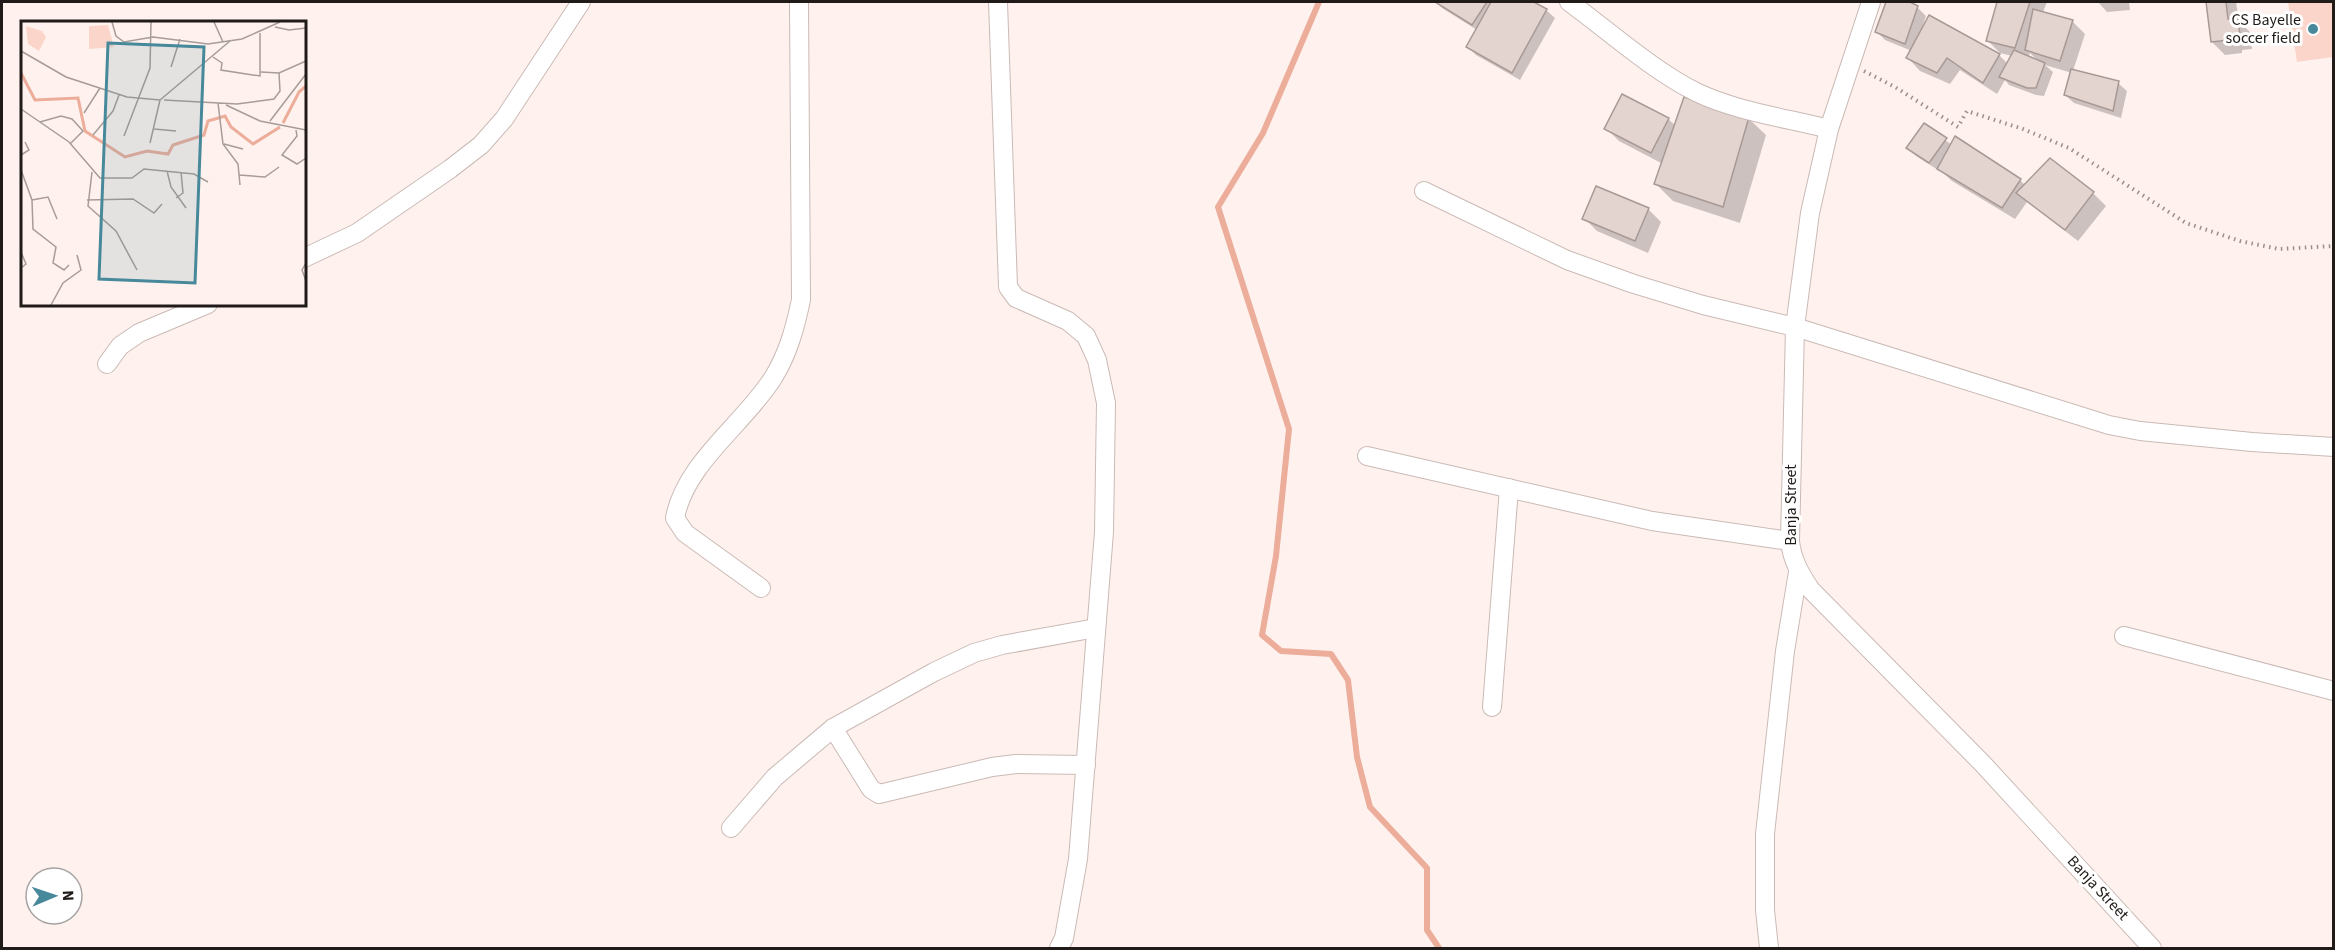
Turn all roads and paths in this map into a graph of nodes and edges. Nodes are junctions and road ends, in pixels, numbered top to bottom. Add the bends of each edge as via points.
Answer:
1 (581, 2) edge
2 (799, 2) edge
3 (998, 2) edge
4 (1569, 2) edge
5 (1871, 2) edge
6 (1850, 64) junction
7 (1829, 129) junction
8 (1424, 191) dead end
9 (2334, 246) edge
10 (306, 257) edge
11 (203, 306) edge
12 (1795, 327) junction
13 (107, 364) dead end
14 (2334, 447) edge
15 (1366, 456) dead end
16 (1509, 488) junction
17 (1790, 541) junction
18 (1798, 572) junction
19 (761, 588) dead end
20 (1096, 628) junction
21 (2124, 636) dead end
22 (2334, 691) edge
23 (1492, 707) dead end
24 (833, 728) junction
25 (1086, 765) junction
26 (731, 828) dead end
27 (1059, 948) edge
28 (1769, 948) edge
29 (2152, 948) edge

1 - 10 street via 504,118 481,145 357,233
2 - 19 street via 801,300 792,338 772,379 678,500 675,518 686,533
3 - 20 street via 1008,287 1016,298 1068,321 1086,336 1097,360 1106,403 1104,532
4 - 7 street via 1664,74 1697,92
5 - 6 street, Banja Street
6 - 7 street, Banja Street
6 - 9 path via 1958,127 1967,111 2069,148 2186,223 2279,249
7 - 12 street, Banja Street via 1810,213
8 - 12 street via 1567,260 1702,305
11 - 13 street via 139,333 120,346
12 - 14 street via 2109,425
12 - 17 street, Banja Street
15 - 16 street
16 - 17 street via 1652,521
16 - 23 street
17 - 18 street, Banja Street
18 - 28 street via 1785,651 1765,834
18 - 29 street, Banja Street via 1811,590 1982,763
20 - 24 street via 974,653
20 - 25 street
21 - 22 street
24 - 25 street via 871,789 879,794 992,767
24 - 26 street via 775,777
25 - 27 street via 1078,859

